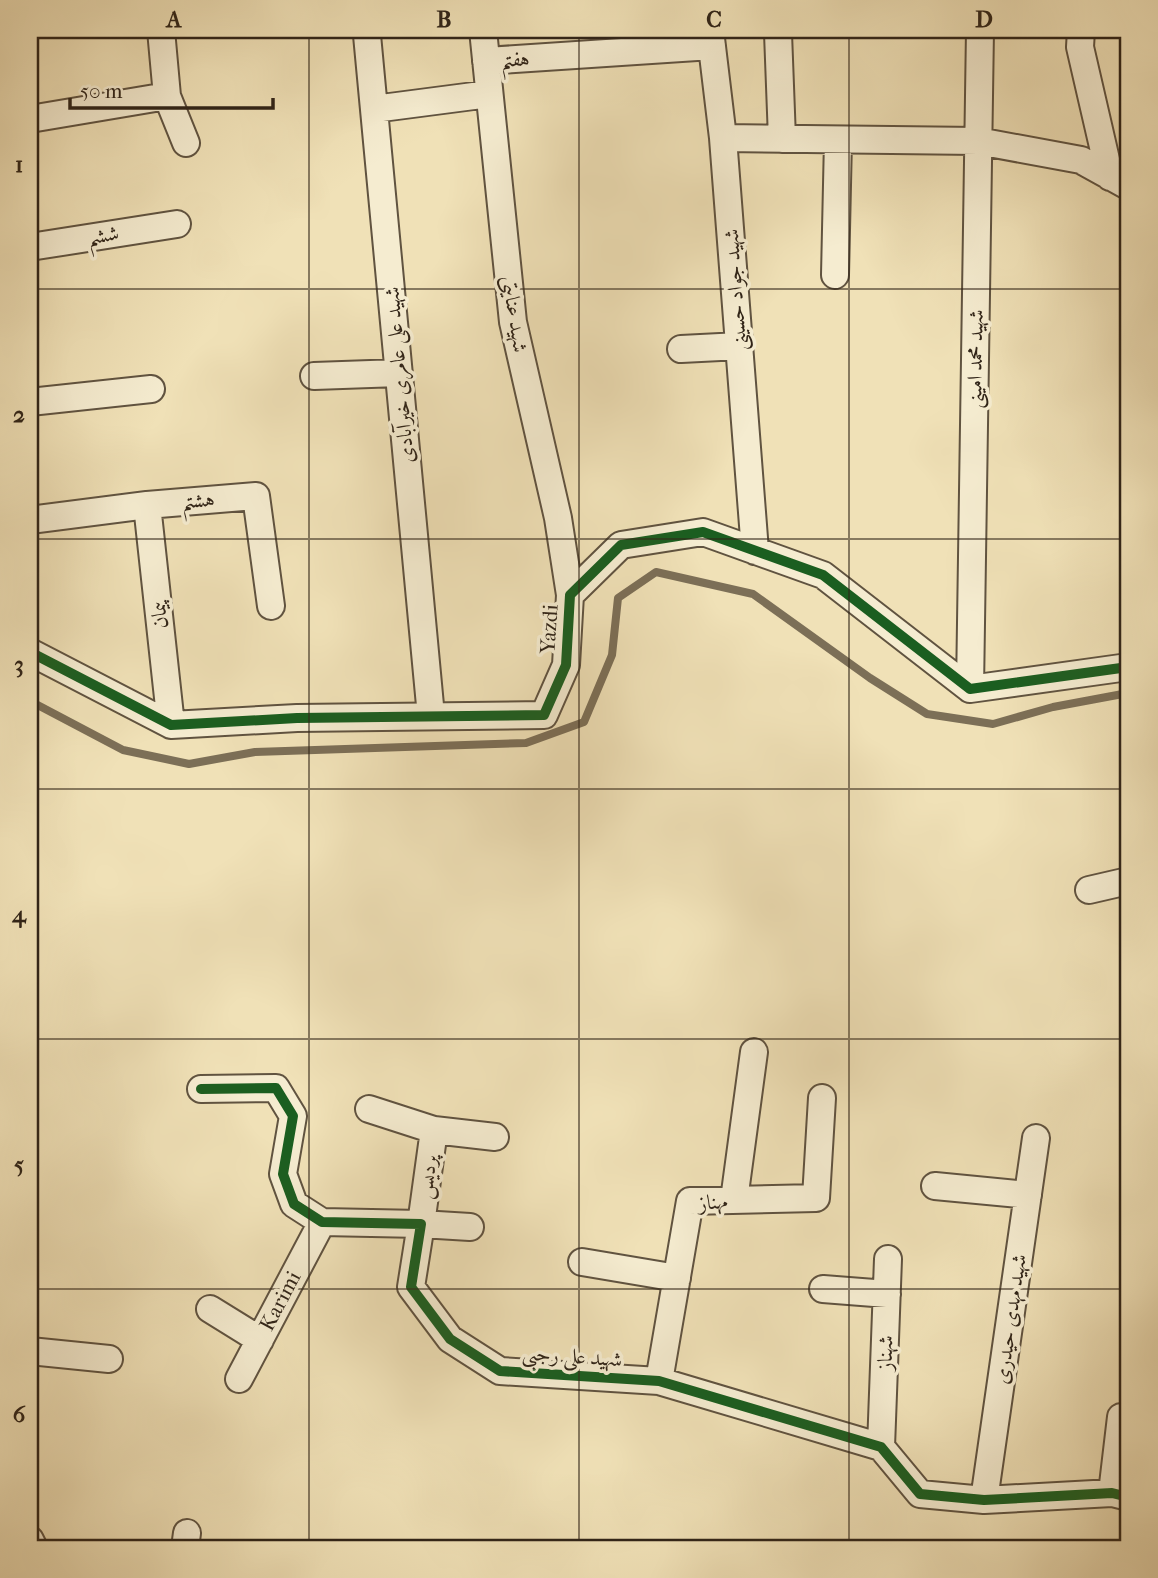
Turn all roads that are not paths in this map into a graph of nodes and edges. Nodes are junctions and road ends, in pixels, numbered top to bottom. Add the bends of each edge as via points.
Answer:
1 (161, 30) edge
2 (483, 30) edge
3 (980, 30) edge
4 (1081, 30) edge
5 (778, 33) dead end
6 (367, 35) dead end
7 (711, 38) edge
8 (486, 61) junction
9 (489, 94) junction
10 (167, 96) junction
11 (374, 109) junction
12 (30, 119) edge
13 (723, 138) junction
14 (782, 139) junction
15 (838, 140) junction
16 (978, 141) junction
17 (186, 143) dead end
18 (1119, 182) edge
19 (177, 224) dead end
20 (30, 247) edge
21 (835, 275) dead end
22 (740, 346) junction
23 (681, 349) dead end
24 (399, 373) junction
25 (314, 376) dead end
26 (151, 389) dead end
27 (30, 402) edge
28 (147, 505) junction
29 (30, 520) edge
30 (755, 551) junction
31 (570, 595) junction
32 (271, 606) dead end
33 (30, 652) edge
34 (1128, 667) edge
35 (970, 689) junction
36 (432, 716) junction
37 (171, 725) junction
38 (1128, 881) edge
39 (1089, 890) dead end
40 (754, 1052) dead end
41 (201, 1088) dead end
42 (822, 1098) dead end
43 (369, 1109) dead end
44 (434, 1130) junction
45 (495, 1138) dead end
46 (1036, 1138) dead end
47 (935, 1186) dead end
48 (1028, 1195) junction
49 (734, 1200) junction
50 (322, 1222) junction
51 (421, 1224) junction
52 (470, 1227) dead end
53 (888, 1259) dead end
54 (582, 1262) dead end
55 (677, 1278) junction
56 (823, 1289) dead end
57 (887, 1294) junction
58 (210, 1309) dead end
59 (260, 1340) junction
60 (30, 1351) edge
61 (109, 1359) dead end
62 (239, 1380) dead end
63 (659, 1381) junction
64 (1121, 1417) dead end
65 (881, 1447) junction
66 (1120, 1495) edge
67 (984, 1500) junction
68 (30, 1540) edge
69 (34, 1548) edge

1 - 10 street
2 - 8 street, شهید عنایتی
3 - 16 street, شهید محمد امینی
4 - 18 street via 1080,47
5 - 14 street
6 - 11 street, شهید علی عامری خیرآبادی
7 - 8 street, هفتم
7 - 13 street, شهید جواد حسینی
8 - 9 street, شهید عنایتی
9 - 11 street
9 - 31 street, شهید عنایتی via 513,322 558,518
10 - 12 street
10 - 17 street
11 - 24 street, شهید علی عامری خیرآبادی
13 - 14 street
13 - 22 street, شهید جواد حسینی
14 - 15 street
15 - 16 street
15 - 21 street
16 - 18 street via 1081,160
16 - 35 street, شهید محمد امینی
19 - 20 street, ششم
22 - 23 street
22 - 30 street, شهید جواد حسینی
24 - 25 street
24 - 36 street, شهید علی عامری خیرآبادی
26 - 27 street
28 - 29 street, هشتم
28 - 32 street, هشتم via 256,496
28 - 37 street, پیمان
30 - 31 street, Yazdi via 702,532 621,545
30 - 35 street, Yazdi via 823,575
31 - 36 street, Yazdi via 566,665 544,715
33 - 37 street
34 - 35 street
36 - 37 street, Yazdi
38 - 39 street
40 - 49 street
41 - 50 street via 276,1087 293,1116 284,1174 294,1205
42 - 49 street, مهناز via 816,1198
43 - 44 street
44 - 45 street
44 - 51 street, پردیس
46 - 48 street, شهید مهدی حیدری
47 - 48 street
48 - 67 street, شهید مهدی حیدری
49 - 55 street, مهناز via 690,1200
50 - 51 street
50 - 59 street, Karimi
51 - 52 street
51 - 63 street, شهید علی رجبی via 411,1287 450,1339 500,1371
53 - 57 street, شهناز
54 - 55 street
55 - 63 street, مهناز
56 - 57 street
57 - 65 street, شهناز
58 - 59 street
59 - 62 street, Karimi
60 - 61 street
63 - 65 street, شهید علی رجبی
64 - 66 street
65 - 67 street via 920,1494
66 - 67 street
68 - 69 street

